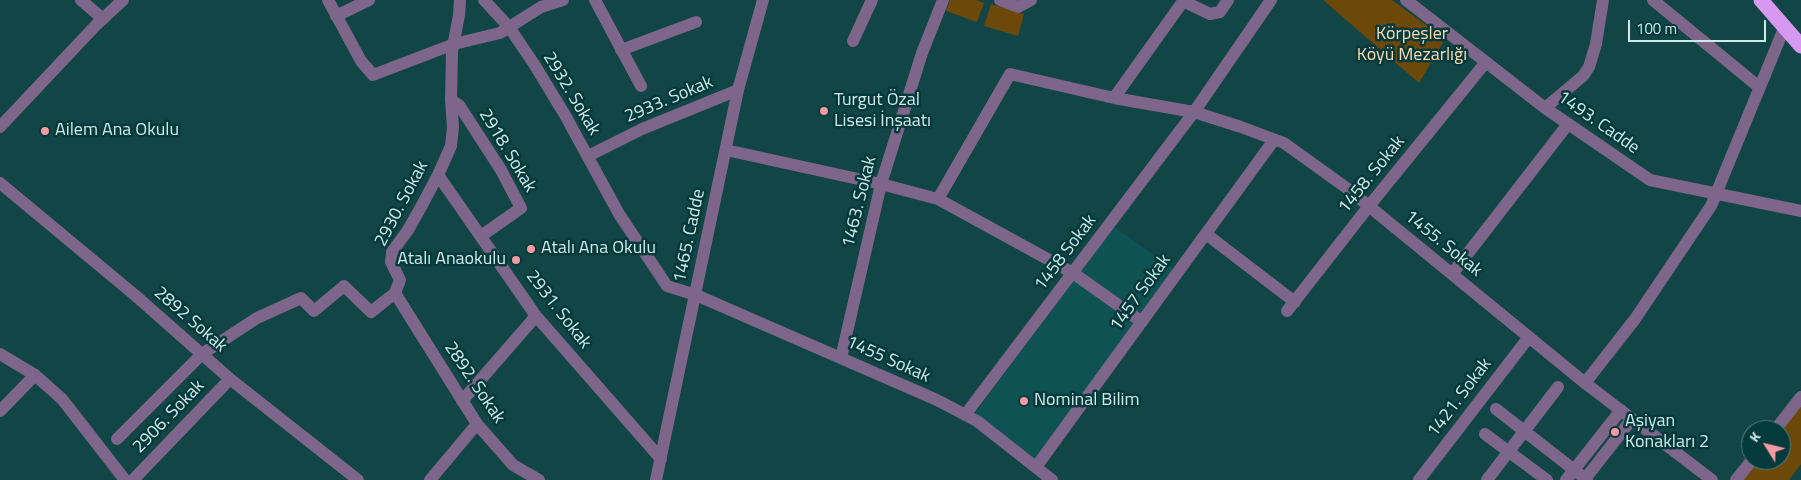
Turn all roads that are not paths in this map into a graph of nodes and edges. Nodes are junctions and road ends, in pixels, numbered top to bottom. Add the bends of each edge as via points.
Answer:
1 (81, 0) edge
2 (123, 0) edge
3 (328, 0) edge
4 (369, 0) edge
5 (460, 0) edge
6 (484, 0) edge
7 (563, 0) edge
8 (596, 0) edge
9 (763, 0) edge
10 (872, 0) edge
11 (943, 0) edge
12 (1000, 0) edge
13 (1031, 0) edge
14 (1228, 0) edge
15 (1271, 0) edge
16 (1406, 0) edge
17 (1603, 0) edge
18 (1653, 0) edge
19 (1762, 0) edge
20 (1770, 0) edge
21 (1183, 1) edge
22 (336, 16) junction
23 (103, 18) junction
24 (696, 22) dead end
25 (1785, 26) junction
26 (509, 27) junction
27 (1801, 36) edge
28 (853, 41) dead end
29 (454, 44) junction
30 (1801, 46) edge
31 (621, 50) junction
32 (1486, 62) junction
33 (641, 86) dead end
34 (1759, 87) junction
35 (738, 90) junction
36 (1114, 98) junction
37 (451, 100) junction
38 (1545, 108) junction
39 (1194, 112) junction
40 (1568, 124) junction
41 (0, 127) edge
42 (1274, 140) junction
43 (726, 150) junction
44 (588, 156) junction
45 (438, 175) junction
46 (0, 183) edge
47 (881, 184) junction
48 (1716, 193) junction
49 (938, 198) junction
50 (1369, 206) junction
51 (1801, 211) edge
52 (1206, 234) junction
53 (481, 236) junction
54 (1074, 273) junction
55 (1452, 274) junction
56 (395, 293) junction
57 (696, 294) junction
58 (536, 316) junction
59 (1142, 322) junction
60 (1529, 336) junction
61 (0, 354) edge
62 (202, 354) junction
63 (841, 358) junction
64 (35, 375) junction
65 (230, 379) junction
66 (1585, 383) junction
67 (1558, 387) dead end
68 (1801, 397) edge
69 (462, 401) junction
70 (1496, 409) dead end
71 (1621, 410) junction
72 (0, 411) edge
73 (965, 415) junction
74 (1632, 418) junction
75 (1783, 420) edge
76 (477, 424) junction
77 (1524, 432) junction
78 (1486, 434) dead end
79 (118, 439) dead end
80 (1509, 452) junction
81 (661, 459) junction
82 (1036, 468) junction
83 (1744, 470) edge
84 (1570, 475) edge
85 (1586, 479) edge
86 (125, 480) edge
87 (133, 480) edge
88 (358, 480) edge
89 (430, 480) edge
90 (539, 480) edge
91 (656, 480) edge
92 (1052, 480) edge
93 (1419, 480) edge
94 (1487, 480) edge
95 (1547, 480) edge
96 (1712, 480) edge
97 (1736, 480) edge

1 - 23 street
2 - 23 street
3 - 22 street
4 - 22 street
5 - 29 street, 2930. Sokak
6 - 26 street, 2932. Sokak
7 - 26 street
8 - 31 street
9 - 35 street, 1465. Cadde
10 - 28 street
11 - 47 street, 1463. Sokak via 922,53
12 - 13 street via 1018,7
14 - 21 street via 1220,12 1210,14
15 - 39 street, 1458 Sokak
16 - 32 street, 1493. Cadde
17 - 38 street via 1590,68
18 - 34 street
19 - 25 highway
20 - 27 highway
21 - 36 street
22 - 29 street via 373,75
23 - 41 street
24 - 31 street
25 - 30 highway
25 - 34 street
26 - 29 street via 500,33
26 - 44 street, 2932. Sokak
29 - 37 street, 2930. Sokak
31 - 33 street
32 - 38 street, 1493. Cadde
32 - 50 street, 1458. Sokak
34 - 48 street
35 - 43 street, 1465. Cadde
35 - 44 street, 2933. Sokak via 642,129
36 - 39 street, 1455. Sokak
36 - 49 street, 1455. Sokak via 1010,74
37 - 45 street, 2930. Sokak via 451,146
37 - 53 street, 2918. Sokak via 459,105 521,208
38 - 40 street, 1493. Cadde
39 - 42 street, 1455. Sokak
39 - 54 street, 1458 Sokak
40 - 48 street, 1493. Cadde via 1650,180
40 - 55 street
42 - 50 street, 1455. Sokak via 1284,143
42 - 52 street, 1457 Sokak
43 - 47 street
43 - 57 street, 1465. Cadde
44 - 57 street, 2932. Sokak via 619,214 667,286
45 - 53 street, 2931. Sokak
45 - 56 street, 2930. Sokak via 392,252 391,262 400,280
46 - 62 street, 2892 Sokak
47 - 49 street
47 - 63 street, 1463. Sokak
48 - 51 street, 1493. Cadde
48 - 66 street via 1711,206 1635,319
49 - 54 street
50 - 52 street, 1458. Sokak via 1291,307
50 - 55 street, 1455. Sokak
52 - 59 street, 1457 Sokak
53 - 58 street, 2931. Sokak
54 - 59 street
54 - 73 street, 1458 Sokak
55 - 60 street, 1455. Sokak
56 - 62 street via 371,312 344,286 314,311 301,298 257,318
56 - 69 street, 2892. Sokak
57 - 63 street, 1455 Sokak
57 - 81 street, 1465. Cadde
58 - 69 street
58 - 81 street, 2931. Sokak
59 - 82 street, 1457 Sokak
60 - 66 street, 1455. Sokak
60 - 93 street, 1421. Sokak
61 - 64 street
62 - 65 street, 2892 Sokak
62 - 79 street
63 - 73 street, 1455 Sokak
64 - 72 street
64 - 86 street via 62,399
65 - 87 street, 2906. Sokak
65 - 88 street, 2892 Sokak
66 - 71 street, 1455. Sokak
67 - 77 street
68 - 75 street
69 - 76 street, 2892. Sokak
70 - 77 street
71 - 74 street, 1455. Sokak
71 - 84 street
73 - 82 street, 1455 Sokak
74 - 85 street
74 - 96 street, 1455. Sokak
76 - 89 street
76 - 90 street, 2892. Sokak via 514,465
77 - 80 street
77 - 84 street
78 - 80 street
80 - 94 street
80 - 95 street
81 - 91 street, 1465. Cadde
82 - 92 street, 1455 Sokak
83 - 97 street
84 - 85 street

